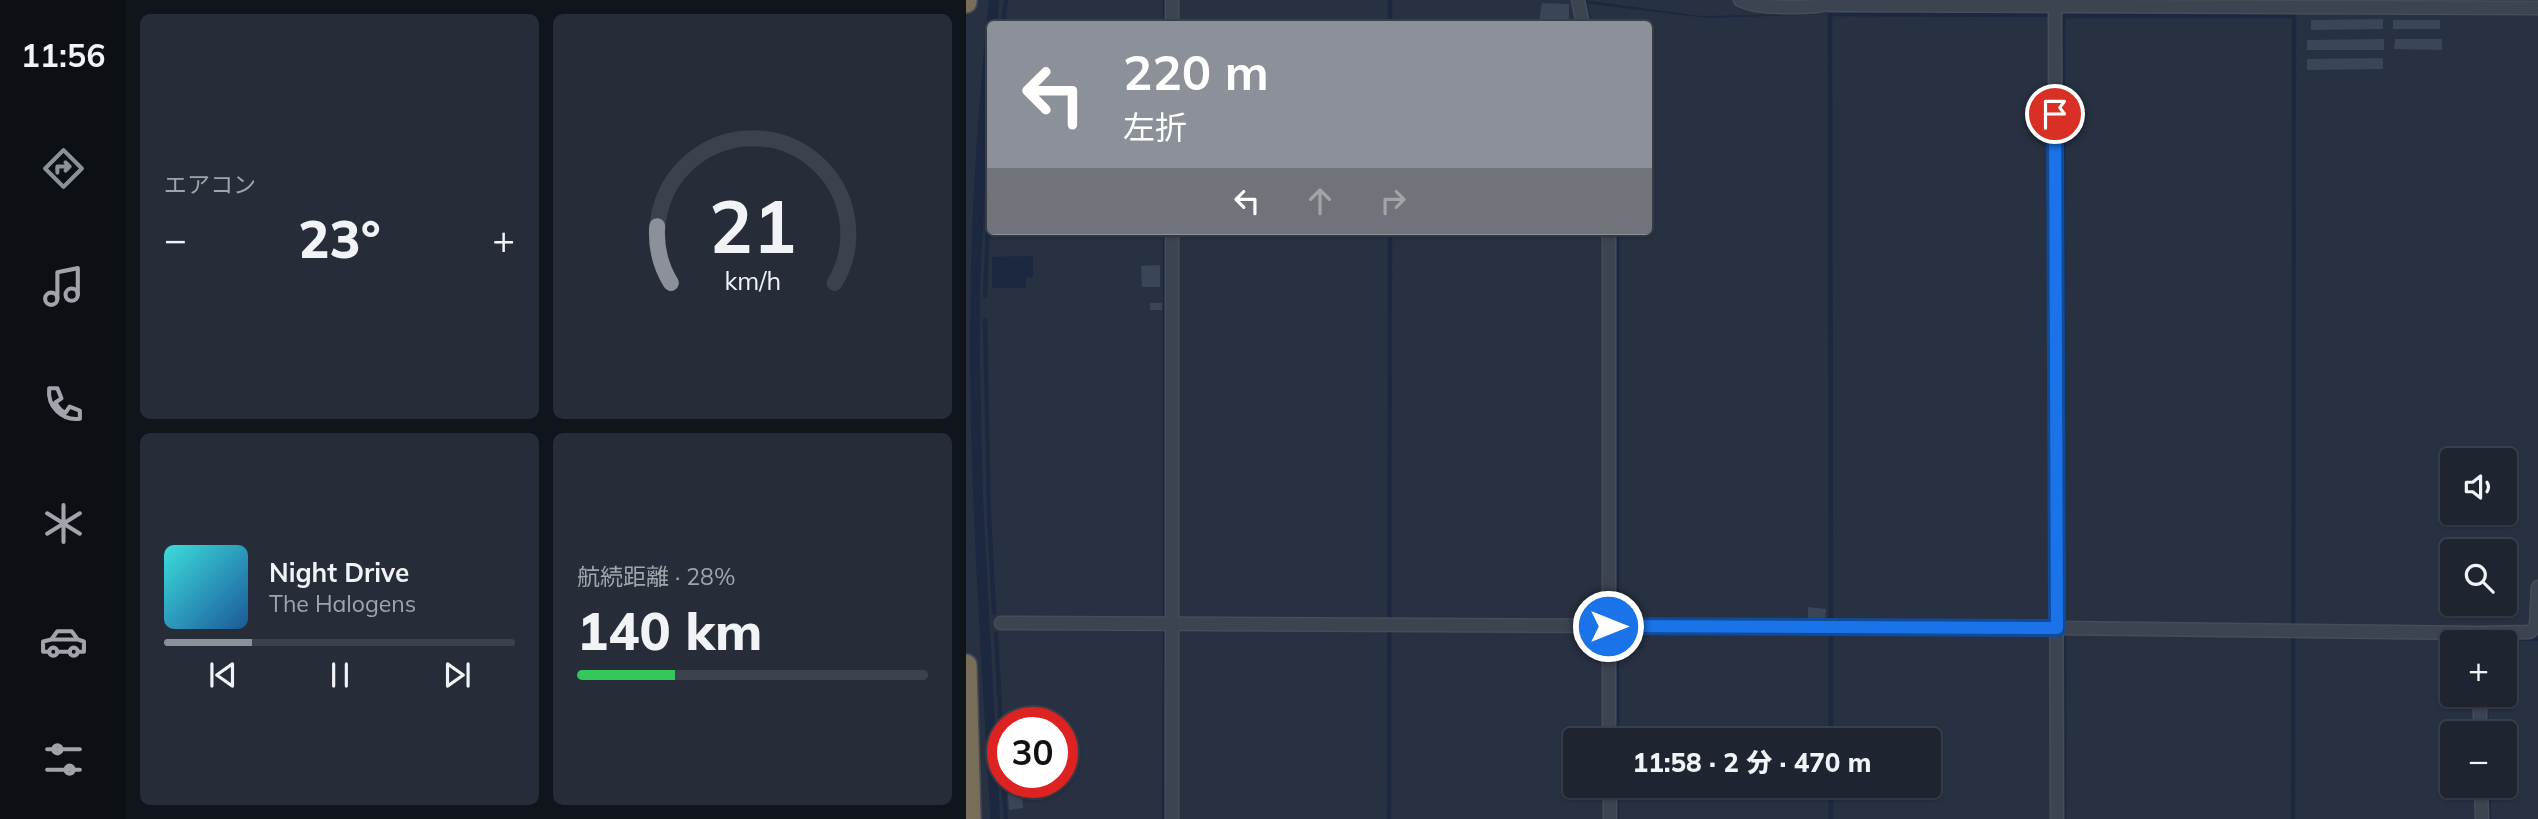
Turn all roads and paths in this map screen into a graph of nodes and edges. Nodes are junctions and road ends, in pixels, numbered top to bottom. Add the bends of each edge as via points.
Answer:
1 (1172, 0) edge
2 (1578, 0) edge
3 (1740, 0) edge
4 (1833, 2) edge
5 (2055, 3) edge
6 (2538, 8) edge
7 (1172, 21) edge
8 (1582, 21) edge
9 (1172, 235) edge
10 (1609, 235) edge
11 (2538, 587) edge
12 (1001, 623) dead end
13 (1172, 624) junction
14 (1608, 626) junction
15 (2057, 628) junction
16 (2517, 634) edge
17 (2440, 637) edge
18 (966, 665) edge
19 (1609, 728) edge
20 (1610, 798) edge
21 (2481, 798) edge
22 (970, 819) edge
23 (1172, 819) edge
24 (1610, 819) edge
25 (2057, 819) edge
26 (2482, 819) edge

1 - 7 street
2 - 8 street
3 - 4 street via 1753,5
4 - 5 street
5 - 6 street
5 - 15 street
9 - 13 street
10 - 14 street
11 - 16 street via 2536,626
12 - 13 street
13 - 14 street
13 - 23 street
14 - 15 street
14 - 19 street
15 - 17 street
15 - 25 street
18 - 22 highway
20 - 24 street
21 - 26 street

